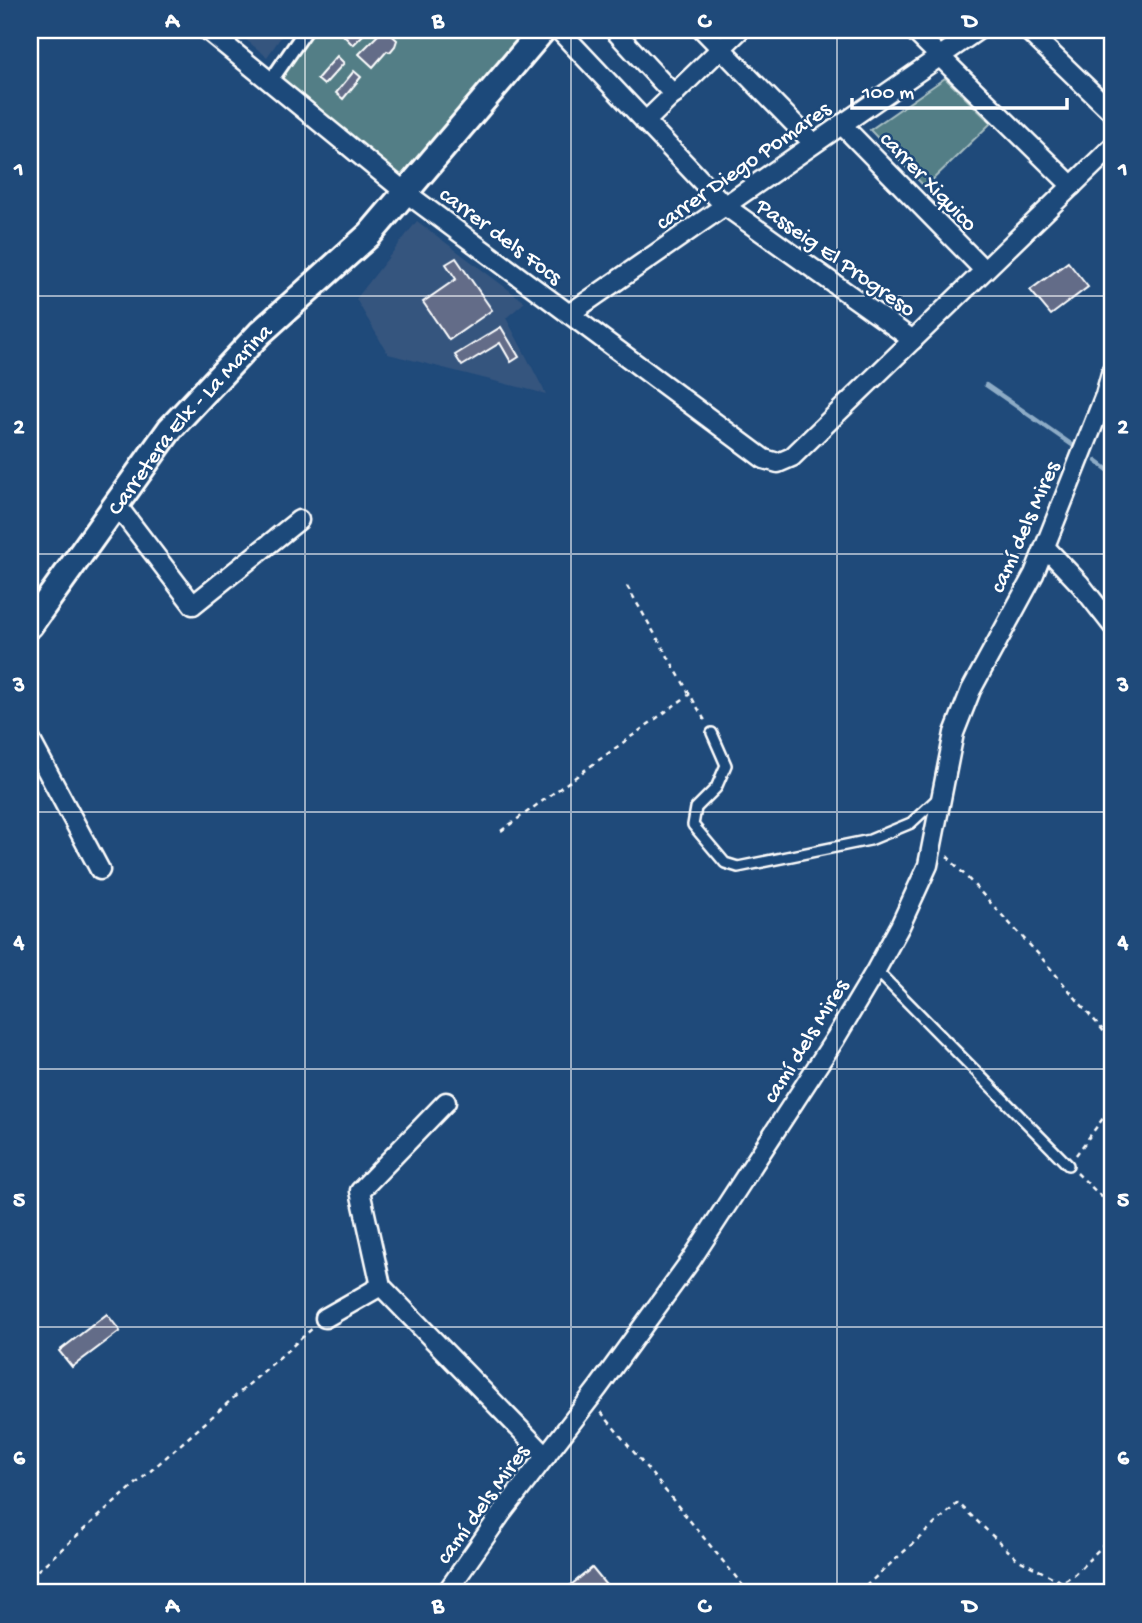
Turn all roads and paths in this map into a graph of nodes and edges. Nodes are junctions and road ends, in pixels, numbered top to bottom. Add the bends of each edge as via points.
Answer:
1 (207, 30) edge
2 (306, 30) edge
3 (543, 30) edge
4 (559, 30) edge
5 (614, 30) edge
6 (703, 30) edge
7 (740, 30) edge
8 (913, 30) edge
9 (978, 30) edge
10 (1027, 30) edge
11 (721, 49) junction
12 (940, 56) junction
13 (270, 82) junction
14 (674, 95) junction
15 (1112, 112) edge
16 (645, 122) junction
17 (841, 124) junction
18 (813, 143) junction
19 (1112, 147) edge
20 (1072, 186) junction
21 (405, 192) junction
22 (725, 206) junction
23 (984, 270) junction
24 (569, 314) junction
25 (913, 340) junction
26 (1112, 370) edge
27 (116, 504) junction
28 (299, 520) dead end
29 (1045, 547) junction
30 (628, 586) dead end
31 (30, 625) edge
32 (1112, 625) edge
33 (690, 694) junction
34 (712, 733) joint
35 (30, 739) edge
36 (943, 793) junction
37 (501, 831) dead end
38 (933, 841) junction
39 (100, 870) dead end
40 (876, 970) junction
41 (1112, 1041) edge
42 (446, 1102) dead end
43 (1112, 1106) edge
44 (1068, 1165) junction
45 (1112, 1207) edge
46 (381, 1286) junction
47 (325, 1318) joint
48 (590, 1398) junction
49 (546, 1456) junction
50 (1112, 1536) edge
51 (30, 1577) edge
52 (446, 1593) edge
53 (750, 1593) edge
54 (859, 1593) edge

1 - 13 street, carrer dels Focs
2 - 13 street
3 - 21 main road, Carretera Elx - La Marina
4 - 16 street, Passeig El Progreso
5 - 14 street
6 - 11 street
7 - 11 street
8 - 12 street
9 - 12 street, carrer Diego Pomares
10 - 15 street
11 - 14 street
11 - 18 street
12 - 17 street, carrer Diego Pomares
12 - 20 street
13 - 21 street, carrer dels Focs
14 - 16 street
16 - 22 street, Passeig El Progreso
17 - 18 street, carrer Diego Pomares
17 - 23 street, carrer Xiquico
18 - 22 street, carrer Diego Pomares
19 - 20 street
20 - 23 street
21 - 24 street, carrer dels Focs
21 - 27 main road, Carretera Elx - La Marina via 370,234 260,333 170,429
22 - 24 street, carrer Diego Pomares
22 - 25 street, Passeig El Progreso
23 - 25 street
24 - 25 street, carrer dels Focs via 764,459 778,463 792,457
26 - 29 street, camí dels Mires
27 - 28 street via 194,605
27 - 31 main road, Carretera Elx - La Marina
29 - 32 street
29 - 36 street, camí dels Mires via 971,690 954,733
30 - 33 path
33 - 34 path
33 - 37 path
34 - 36 lane via 726,765 716,788 696,808 693,825 725,863 738,867 870,840 911,823
35 - 39 street
36 - 38 street, camí dels Mires
38 - 40 street, camí dels Mires via 928,865
38 - 41 path
40 - 44 lane
40 - 48 street, camí dels Mires via 691,1260
42 - 46 street via 360,1191
43 - 44 path
44 - 45 path
46 - 47 street
46 - 49 street
47 - 51 path
48 - 49 street, camí dels Mires
48 - 53 path
49 - 52 street, camí dels Mires
50 - 54 path via 1062,1582 1017,1559 958,1503

